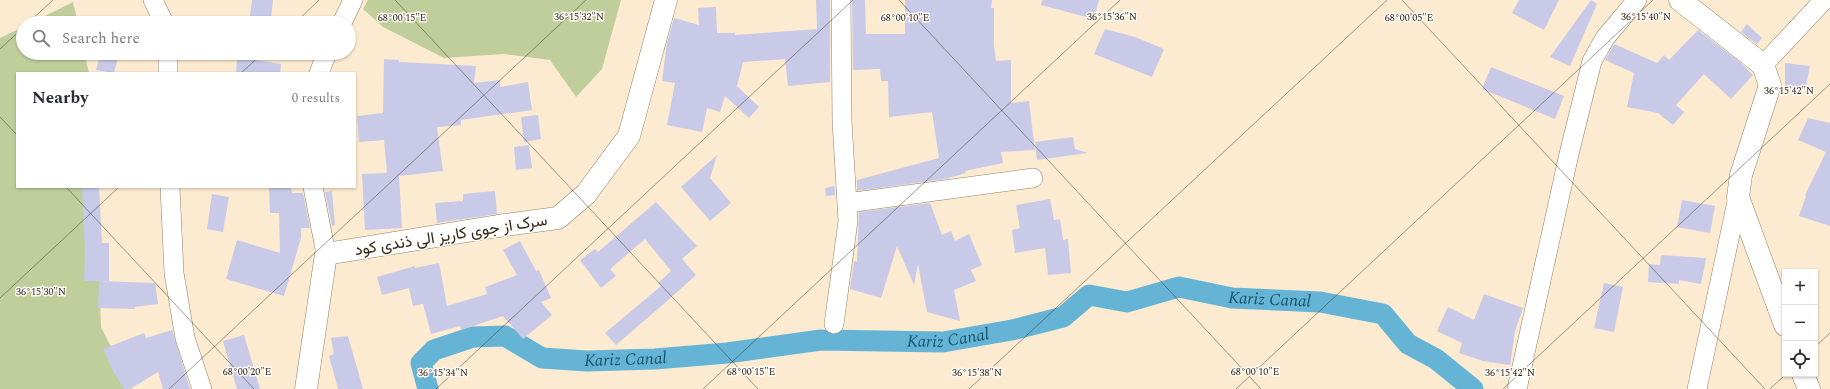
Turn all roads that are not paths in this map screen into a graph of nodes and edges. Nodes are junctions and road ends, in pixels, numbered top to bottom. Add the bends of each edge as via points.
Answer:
1 (153, 0) edge
2 (353, 0) edge
3 (666, 0) edge
4 (841, 0) edge
5 (1637, 0) edge
6 (1680, 0) edge
7 (1824, 0) edge
8 (161, 16) edge
9 (345, 16) edge
10 (168, 60) edge
11 (324, 60) edge
12 (1763, 65) junction
13 (168, 72) edge
14 (318, 72) edge
15 (1033, 178) dead end
16 (170, 188) edge
17 (313, 188) edge
18 (1738, 197) junction
19 (847, 204) junction
20 (326, 254) junction
21 (1782, 317) edge
22 (834, 324) dead end
23 (1804, 377) edge
24 (202, 389) edge
25 (306, 389) edge
26 (1517, 389) edge
27 (1697, 389) edge
28 (1808, 389) edge

1 - 8 street
2 - 9 street
3 - 20 street, سرک از جوی کاریز الی ذندی کود via 630,136 586,194 558,218
4 - 19 street via 842,121
5 - 26 street via 1606,38 1592,61
6 - 12 street
7 - 12 street
10 - 13 street
11 - 14 street
12 - 18 street via 1770,84 1741,175
15 - 19 street
16 - 24 street via 174,273 185,338
17 - 20 street
18 - 21 street
18 - 27 street
19 - 22 street via 848,222
20 - 25 street
23 - 28 street

